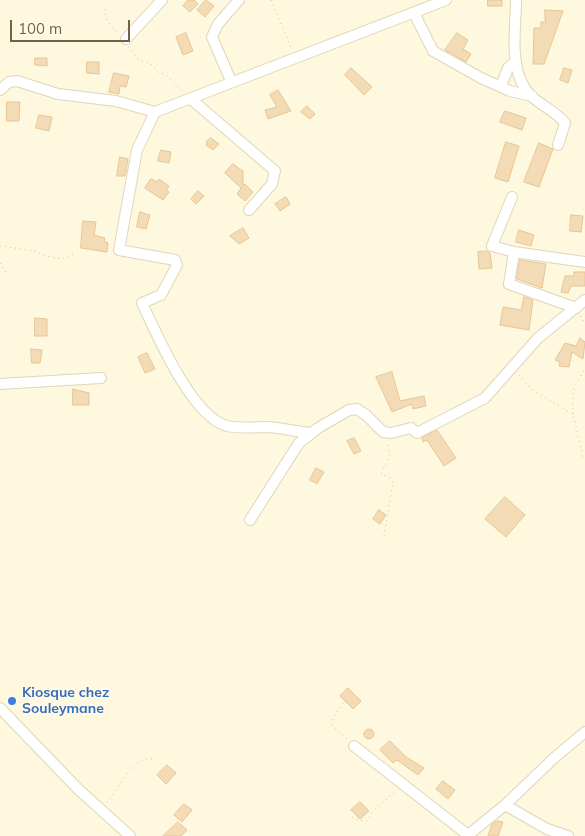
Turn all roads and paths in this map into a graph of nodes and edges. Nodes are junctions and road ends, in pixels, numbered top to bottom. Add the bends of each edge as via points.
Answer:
1 (162, 0) edge
2 (239, 0) edge
3 (271, 0) edge
4 (446, 0) edge
5 (516, 0) edge
6 (430, 2) edge
7 (104, 9) dead end
8 (414, 13) junction
9 (123, 39) junction
10 (296, 58) junction
11 (516, 61) junction
12 (231, 81) junction
13 (501, 86) junction
14 (0, 90) edge
15 (532, 96) junction
16 (191, 99) junction
17 (155, 112) junction
18 (558, 145) dead end
19 (512, 197) dead end
20 (249, 210) dead end
21 (0, 246) edge
22 (77, 252) dead end
23 (514, 252) junction
24 (0, 262) edge
25 (585, 262) edge
26 (6, 272) dead end
27 (585, 300) edge
28 (576, 308) junction
29 (512, 367) junction
30 (585, 368) edge
31 (101, 378) dead end
32 (0, 384) edge
33 (573, 414) junction
34 (311, 433) junction
35 (391, 433) junction
36 (584, 458) dead end
37 (250, 520) dead end
38 (384, 536) dead end
39 (344, 704) dead end
40 (0, 708) edge
41 (585, 732) edge
42 (354, 746) joint
43 (152, 759) dead end
44 (403, 783) junction
45 (505, 805) junction
46 (101, 809) junction
47 (352, 817) dead end
48 (130, 836) edge
49 (467, 836) edge
50 (568, 836) edge

1 - 9 street
2 - 12 street via 218,24 212,37
3 - 10 path
4 - 6 street
5 - 11 street
6 - 8 street
7 - 9 path via 107,21
8 - 10 street
8 - 13 street via 434,52
9 - 16 path via 140,60 165,74
10 - 12 street
11 - 13 street via 508,68
11 - 15 street via 519,75
12 - 16 street
13 - 15 street
14 - 17 street via 10,82 17,82 58,94 116,101
15 - 18 street via 566,123
16 - 17 street
16 - 20 street via 275,171 272,184
17 - 34 street via 138,150 119,250 175,260 177,265 161,295 142,303 152,324 190,397 213,420 226,426
19 - 23 street via 492,246
21 - 22 path via 63,259
23 - 25 street
23 - 28 street via 509,284
24 - 26 path
27 - 28 street
28 - 29 street via 538,338
29 - 33 path via 532,390
29 - 35 street via 484,398 417,433 411,428
30 - 33 path via 573,390
31 - 32 street
33 - 36 path
34 - 35 street via 349,410 357,409 383,432
34 - 37 street via 299,443
35 - 38 path via 390,455 381,474 393,482
39 - 42 path via 333,717 332,724
40 - 46 street
41 - 45 street
42 - 44 street
43 - 46 path via 141,759
44 - 47 path via 372,812 367,821
44 - 49 street
45 - 49 street
45 - 50 street via 547,829
46 - 48 street

